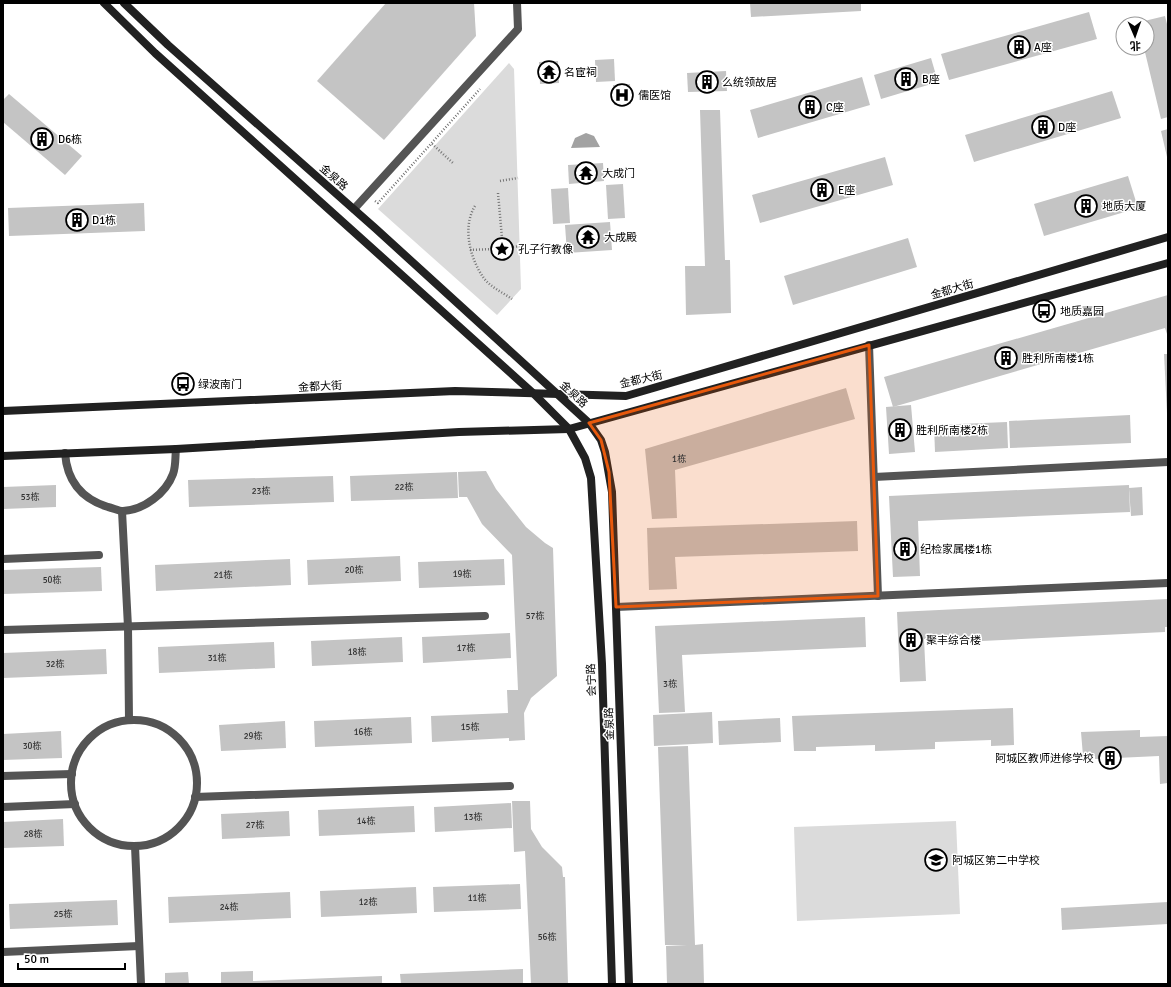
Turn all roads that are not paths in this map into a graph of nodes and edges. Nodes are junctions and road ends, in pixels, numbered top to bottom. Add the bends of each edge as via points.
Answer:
1 (104, 3) edge
2 (124, 3) edge
3 (516, 3) edge
4 (354, 209) junction
5 (1168, 237) edge
6 (1168, 263) edge
7 (869, 346) junction
8 (534, 394) junction
9 (559, 394) junction
10 (3, 411) edge
11 (590, 423) junction
12 (570, 428) junction
13 (176, 449) junction
14 (65, 454) junction
15 (3, 456) edge
16 (1168, 462) edge
17 (874, 477) junction
18 (122, 511) junction
19 (99, 555) dead end
20 (3, 559) edge
21 (1168, 583) edge
22 (878, 596) junction
23 (616, 607) junction
24 (485, 616) dead end
25 (128, 627) junction
26 (3, 630) edge
27 (129, 720) junction
28 (72, 774) junction
29 (3, 776) edge
30 (510, 786) dead end
31 (195, 797) junction
32 (75, 804) junction
33 (3, 807) edge
34 (135, 846) junction
35 (140, 946) junction
36 (3, 952) edge
37 (141, 984) edge
38 (612, 984) edge
39 (629, 984) edge

1 - 8 main road via 161,58
2 - 4 main road, 金泉路
3 - 4 street via 518,29
4 - 9 main road, 金泉路
5 - 9 main road, 金都大街 via 626,396
6 - 7 main road
7 - 11 main road
7 - 17 street
8 - 9 main road, 金都大街
8 - 10 main road, 金都大街 via 455,391
8 - 12 main road, 会宁路
9 - 11 main road, 金泉路
11 - 12 main road
11 - 23 main road, 金泉路 via 601,440 612,492
12 - 13 main road
12 - 38 main road, 会宁路 via 585,458 591,478 602,664
13 - 14 main road
13 - 18 street via 173,474 160,494 148,503
14 - 15 main road
14 - 18 street via 68,474 83,493 97,503
16 - 17 street
17 - 22 street
18 - 25 street
19 - 20 street
21 - 22 street
22 - 23 street
23 - 39 main road, 金泉路
24 - 25 street
25 - 26 street
25 - 27 street
27 - 28 street via 117,722 96,733 80,751
27 - 31 street via 142,720 165,728 184,745 195,767
28 - 29 street
28 - 32 street via 71,786
30 - 31 street
31 - 34 street via 188,816 170,834
32 - 33 street
32 - 34 street via 83,819 100,836
34 - 35 street
35 - 36 street
35 - 37 street

